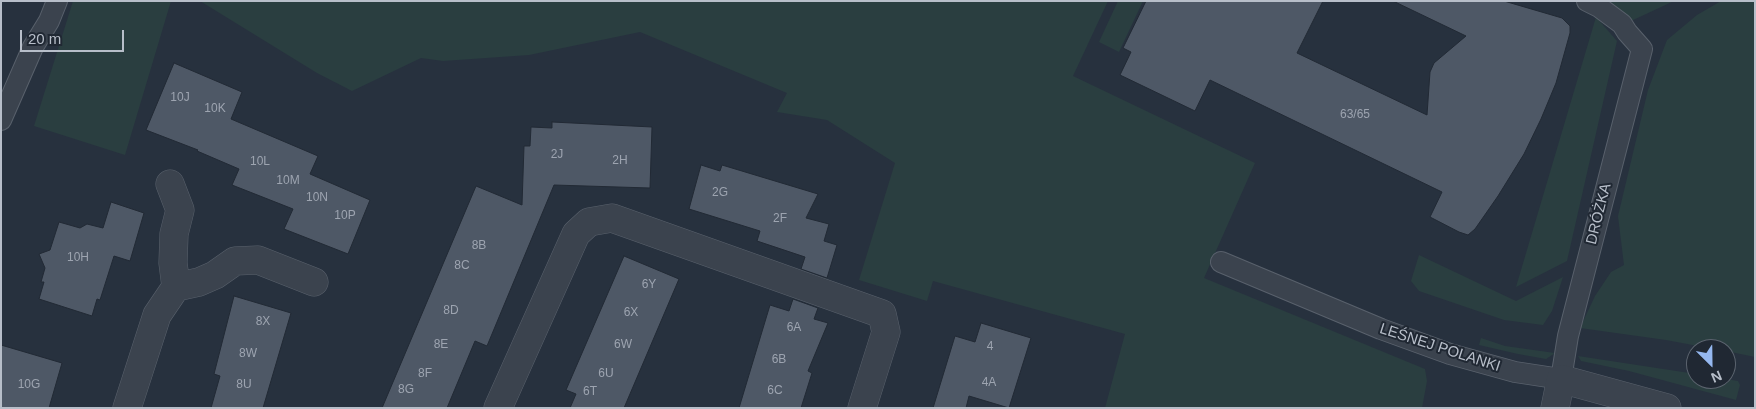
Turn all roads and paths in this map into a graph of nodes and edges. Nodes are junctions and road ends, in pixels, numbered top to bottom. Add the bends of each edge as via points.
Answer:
1 (57, 1) edge
2 (1587, 1) edge
3 (1, 120) edge
4 (170, 184) dead end
5 (1221, 262) dead end
6 (314, 282) dead end
7 (176, 287) junction
8 (1561, 379) junction
9 (127, 408) edge
10 (498, 408) edge
11 (862, 408) edge
12 (1555, 408) edge
13 (1667, 408) edge

1 - 3 lane
2 - 8 lane, DRÓŻKA via 1622,24 1642,49 1568,336
4 - 7 street via 180,210 174,234
5 - 8 lane, LEŚNEJ POLANKI via 1442,351 1516,372
6 - 7 street via 258,260 236,261 199,282
7 - 9 street via 157,315
8 - 12 street
8 - 13 street, LEŚNEJ POLANKI
10 - 11 street via 576,234 589,222 612,218 882,314 886,332

